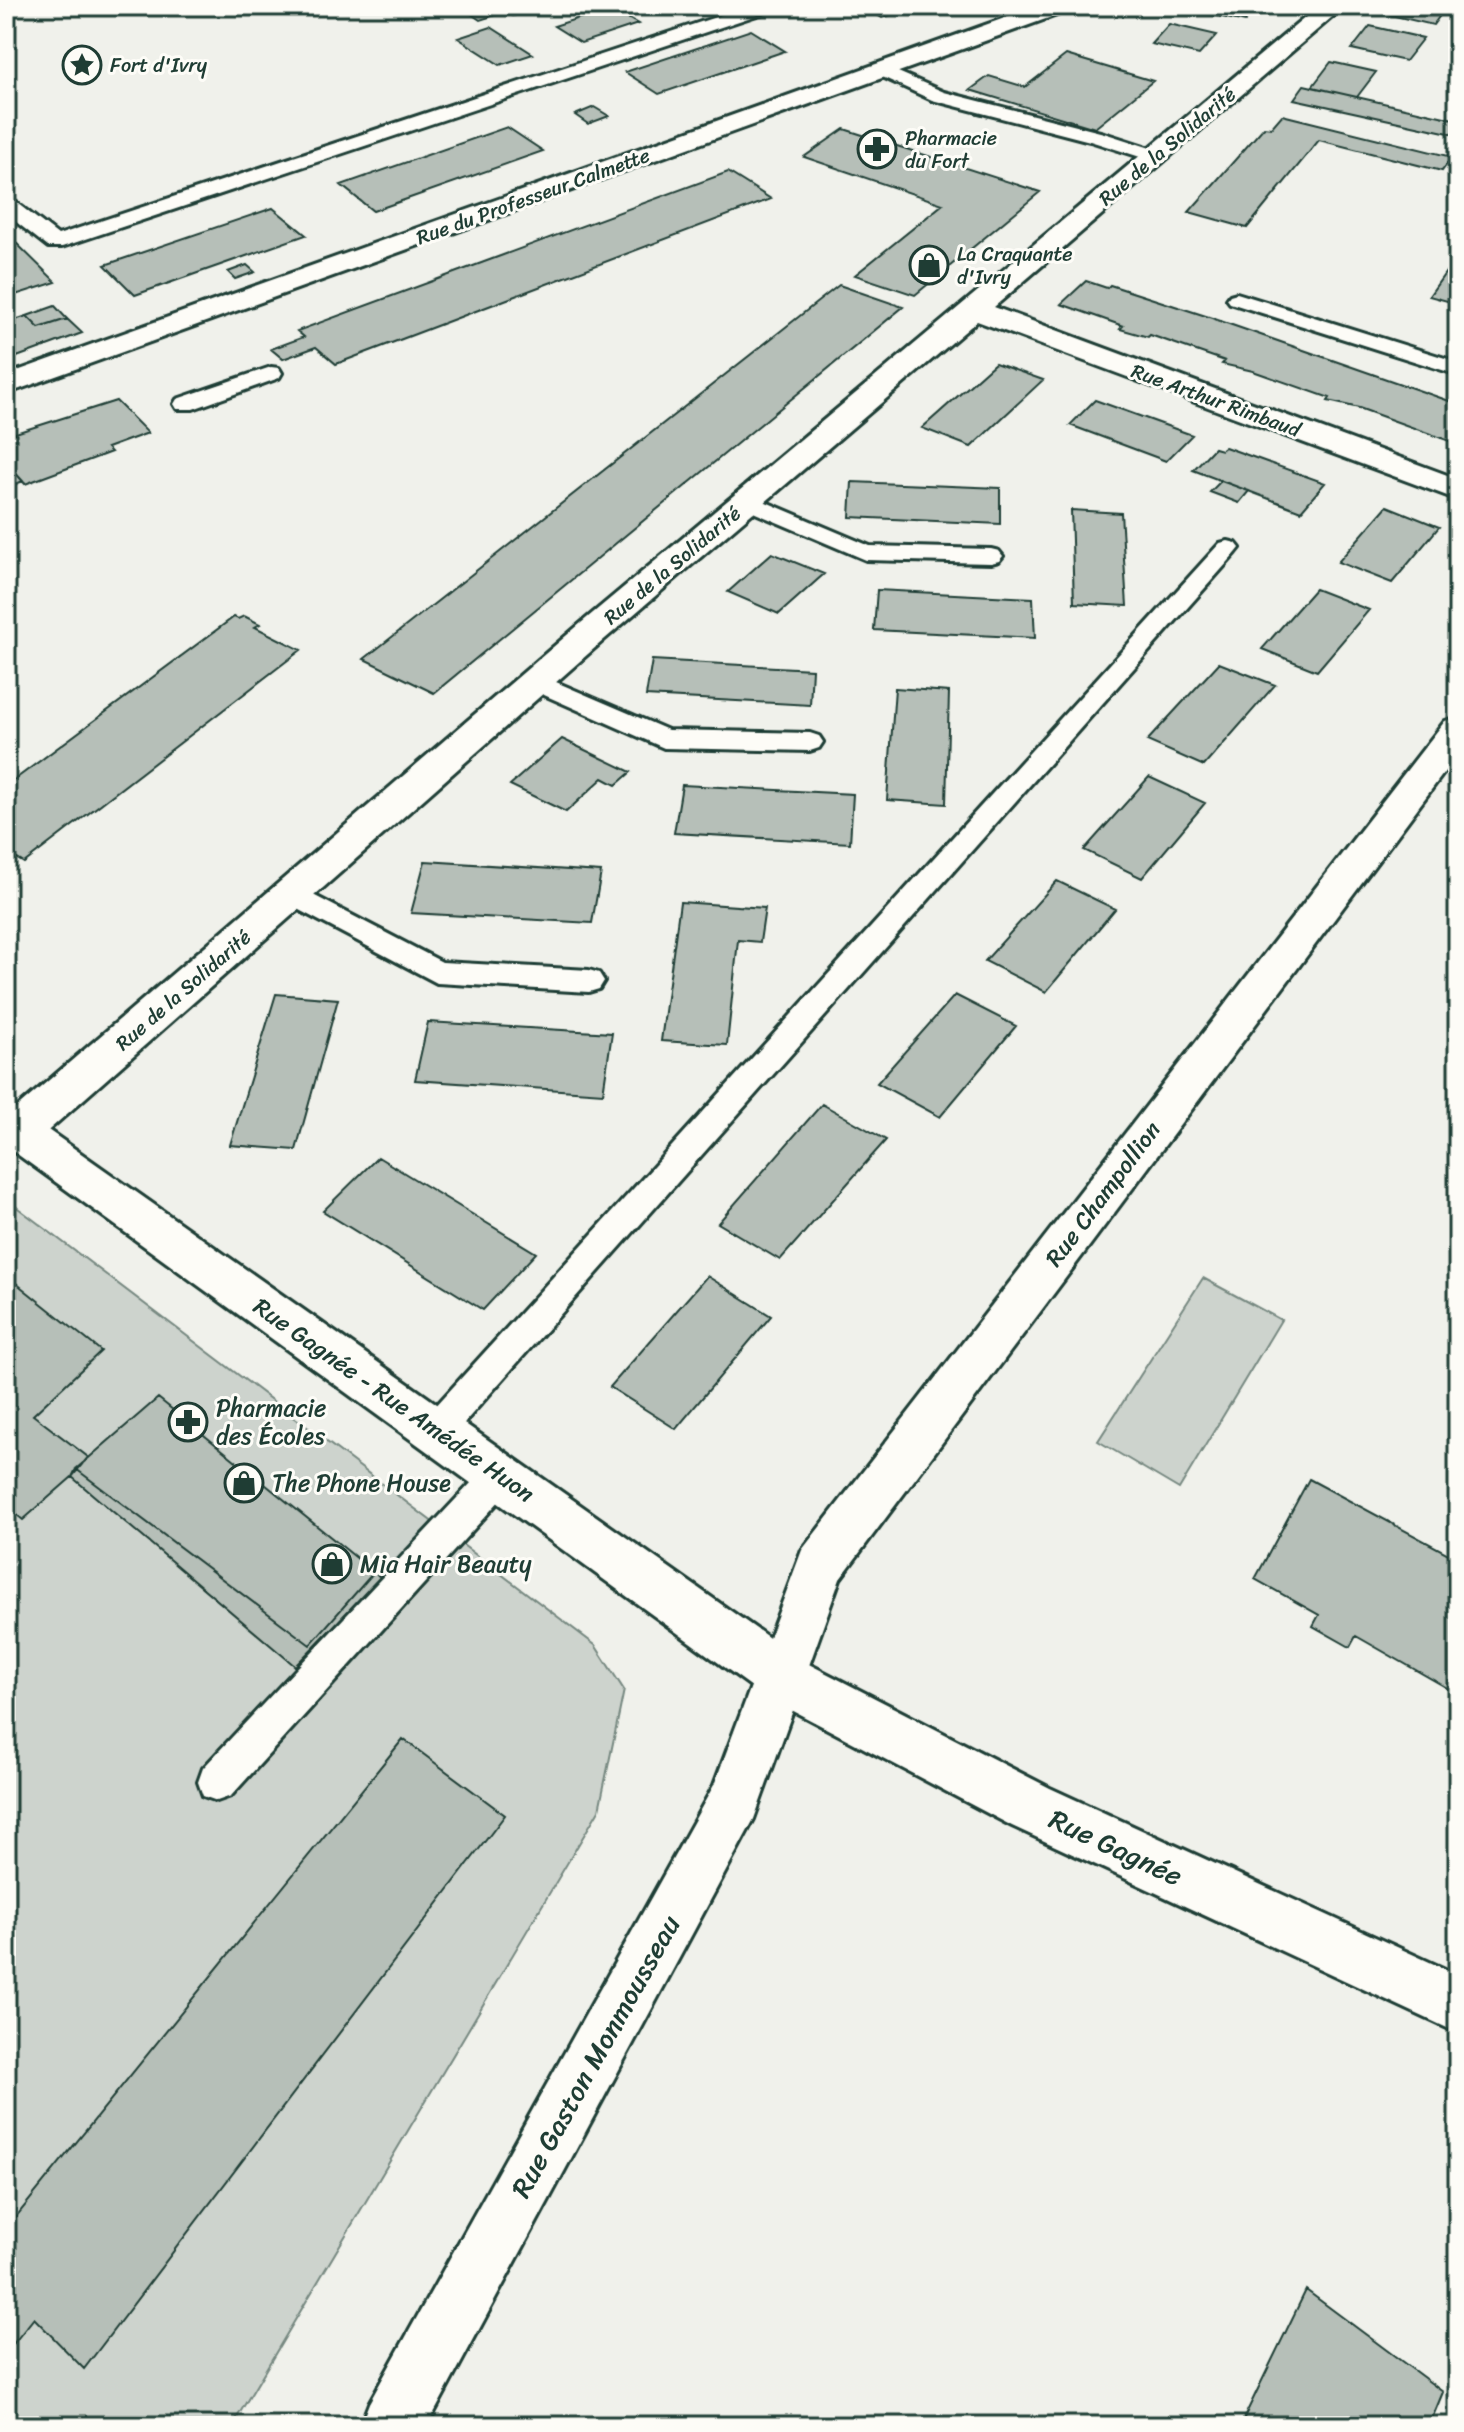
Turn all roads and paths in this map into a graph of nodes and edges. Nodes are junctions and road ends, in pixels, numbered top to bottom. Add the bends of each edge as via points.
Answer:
1 (766, 6) edge
2 (1060, 6) edge
3 (1333, 6) edge
4 (882, 70) junction
5 (1156, 156) junction
6 (6, 204) edge
7 (1237, 299) dead end
8 (974, 310) junction
9 (1458, 369) edge
10 (271, 373) dead end
11 (6, 385) edge
12 (185, 404) dead end
13 (1458, 490) edge
14 (747, 501) junction
15 (1228, 548) dead end
16 (991, 556) dead end
17 (535, 681) junction
18 (1458, 729) edge
19 (810, 742) dead end
20 (292, 894) junction
21 (589, 981) dead end
22 (12, 1128) edge
23 (436, 1430) junction
24 (500, 1476) junction
25 (781, 1677) junction
26 (217, 1782) dead end
27 (1458, 2004) edge
28 (392, 2426) edge

1 - 6 lane via 55,243
2 - 4 street, Rue du Professeur Calmette
3 - 5 street, Rue de la Solidarité
4 - 5 lane via 938,96
4 - 11 street, Rue du Professeur Calmette
5 - 8 street, Rue de la Solidarité
7 - 9 lane
8 - 13 street, Rue Arthur Rimbaud
8 - 14 street, Rue de la Solidarité
10 - 12 lane
14 - 16 lane via 866,553
14 - 17 street, Rue de la Solidarité
15 - 23 lane
17 - 19 lane via 664,739
17 - 20 street, Rue de la Solidarité
18 - 25 street, Rue Champollion via 820,1566
20 - 21 lane via 437,972
20 - 22 street, Rue de la Solidarité
22 - 23 street, Rue Gagnée - Rue Amédée Huon
23 - 24 street, Rue Gagnée - Rue Amédée Huon
24 - 25 street, Rue Gagnée - Rue Amédée Huon
24 - 26 lane
25 - 27 street, Rue Gagnée via 905,1746 1051,1817
25 - 28 street, Rue Gaston Monmousseau via 735,1800

